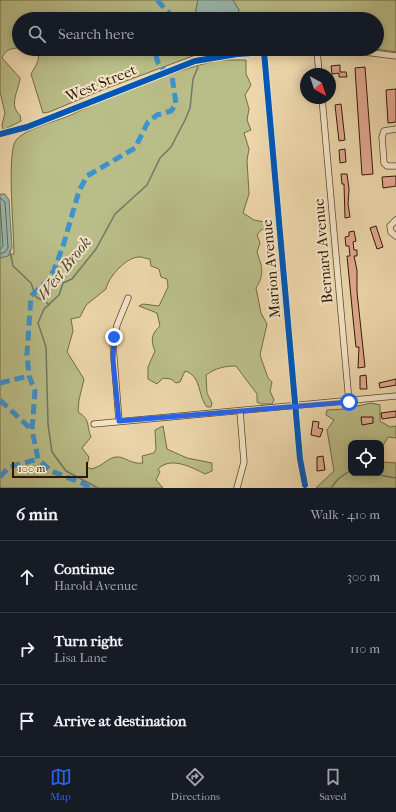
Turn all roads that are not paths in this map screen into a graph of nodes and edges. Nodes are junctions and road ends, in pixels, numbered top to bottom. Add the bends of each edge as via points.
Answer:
1 (384, 54) edge
2 (226, 56) edge
3 (264, 56) edge
4 (318, 56) edge
5 (396, 56) edge
6 (319, 68) edge
7 (323, 104) edge
8 (396, 129) edge
9 (0, 134) edge
10 (396, 166) edge
11 (396, 220) edge
12 (396, 236) edge
13 (128, 298) dead end
14 (396, 396) edge
15 (349, 402) junction
16 (296, 405) junction
17 (240, 411) junction
18 (119, 421) junction
19 (94, 424) dead end
20 (305, 485) dead end
21 (237, 488) edge

1 - 5 street
2 - 9 street, West Street via 186,64 27,127
3 - 16 street, Marion Avenue
4 - 6 street
7 - 15 street, Bernard Avenue
8 - 10 street via 388,129 383,132 382,137 383,161 387,166
11 - 12 street via 391,223 390,229
13 - 18 street via 117,325 113,345
14 - 15 street
15 - 16 street
16 - 17 street
16 - 20 street, Marion Avenue via 300,459
17 - 18 street
17 - 21 street via 244,462
18 - 19 street

